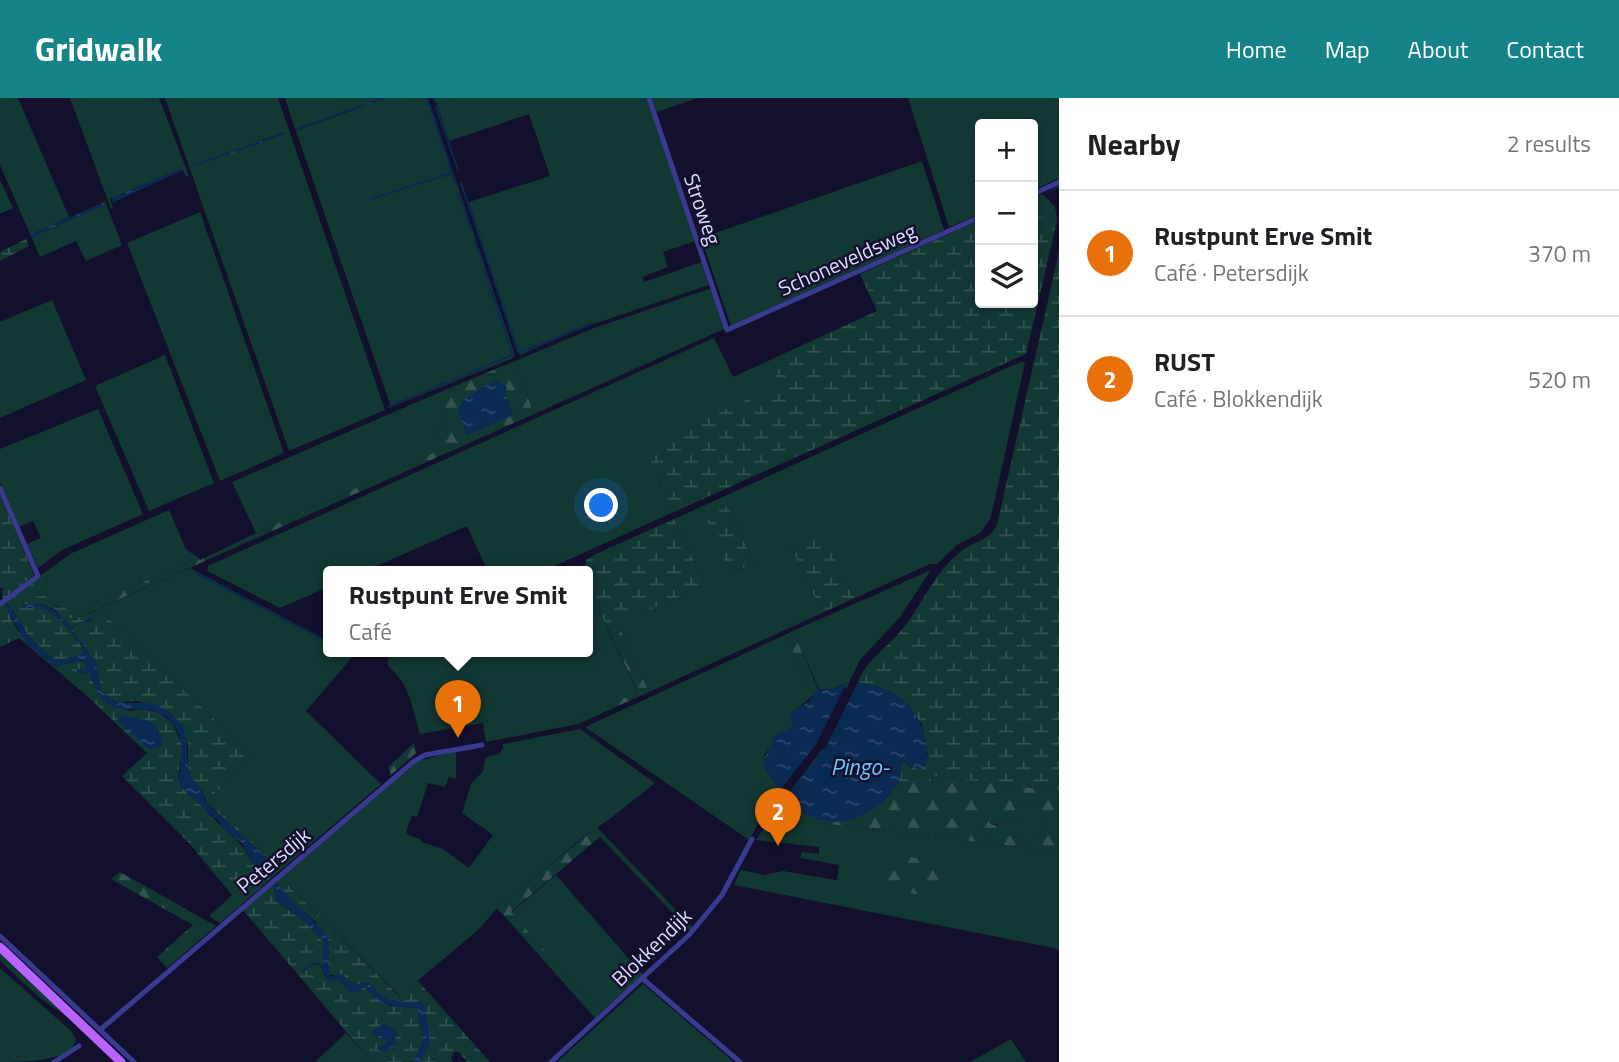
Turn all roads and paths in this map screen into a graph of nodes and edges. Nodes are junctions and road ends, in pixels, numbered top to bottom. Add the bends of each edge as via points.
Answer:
1 (649, 98) edge
2 (1059, 182) edge
3 (1038, 192) edge
4 (975, 219) edge
5 (727, 330) joint
6 (0, 488) edge
7 (0, 604) edge
8 (482, 745) dead end
9 (752, 839) dead end
10 (0, 936) edge
11 (0, 947) edge
12 (643, 979) junction
13 (100, 1030) junction
14 (79, 1046) dead end
15 (54, 1062) edge
16 (121, 1062) edge
17 (134, 1062) edge
18 (551, 1062) edge
19 (740, 1062) edge

1 - 5 street, Stroweg
2 - 3 street
4 - 5 street, Schoneveldsweg
6 - 7 street via 37,576
8 - 13 street, Petersdijk via 425,755 413,762
9 - 12 street, Blokkendijk via 720,899
10 - 13 street
11 - 16 main road
12 - 18 street, Blokkendijk
12 - 19 street
13 - 17 street
14 - 15 street

